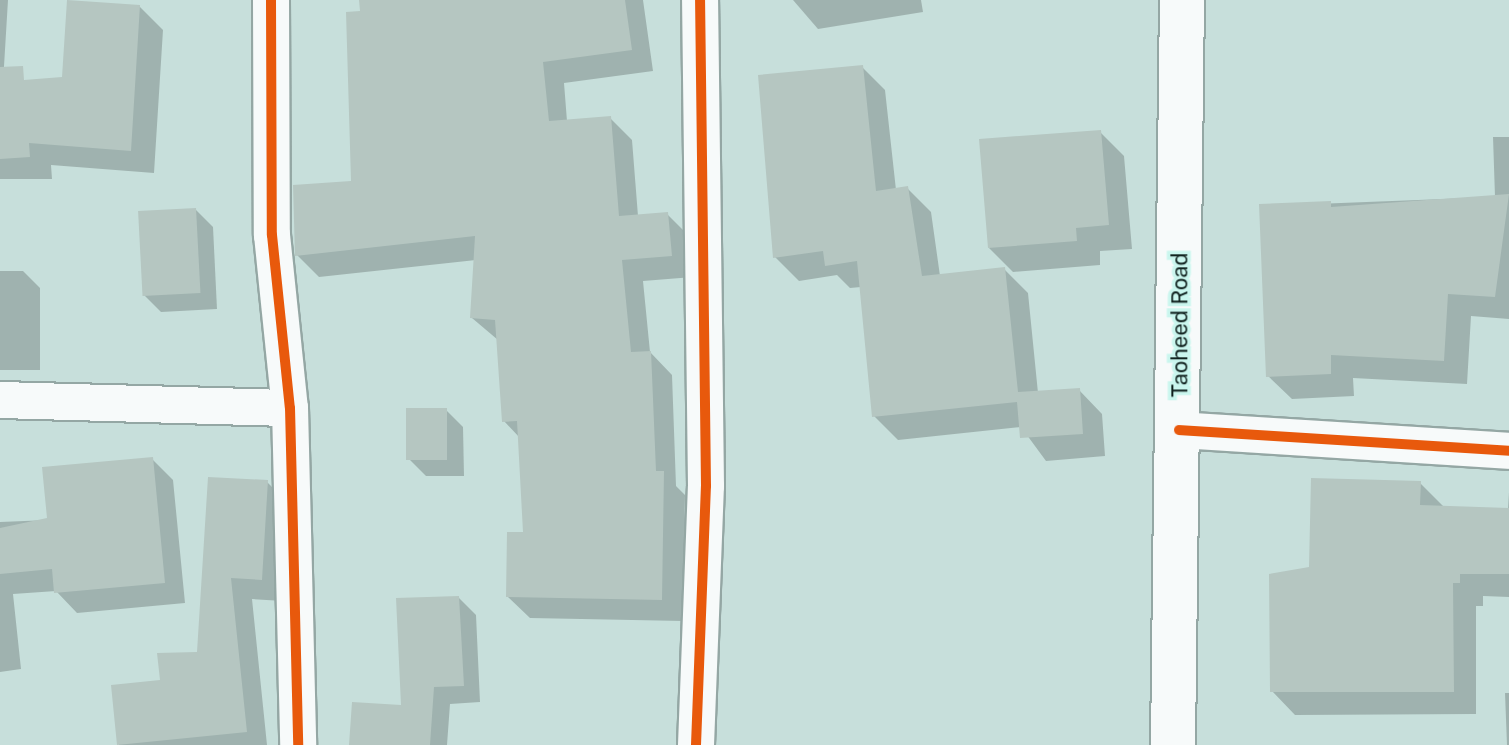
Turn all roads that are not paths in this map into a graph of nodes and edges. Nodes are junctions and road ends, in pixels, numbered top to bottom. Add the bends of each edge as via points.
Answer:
1 (271, 0) edge
2 (700, 0) edge
3 (1182, 0) edge
4 (0, 400) edge
5 (290, 408) junction
6 (1179, 430) junction
7 (1509, 451) edge
8 (298, 745) edge
9 (696, 745) edge
10 (1173, 745) edge

1 - 5 street via 272,235
2 - 9 street via 706,486
3 - 6 main road, Taoheed Road
4 - 5 street
5 - 8 street
6 - 7 street
6 - 10 main road, Taoheed Road

